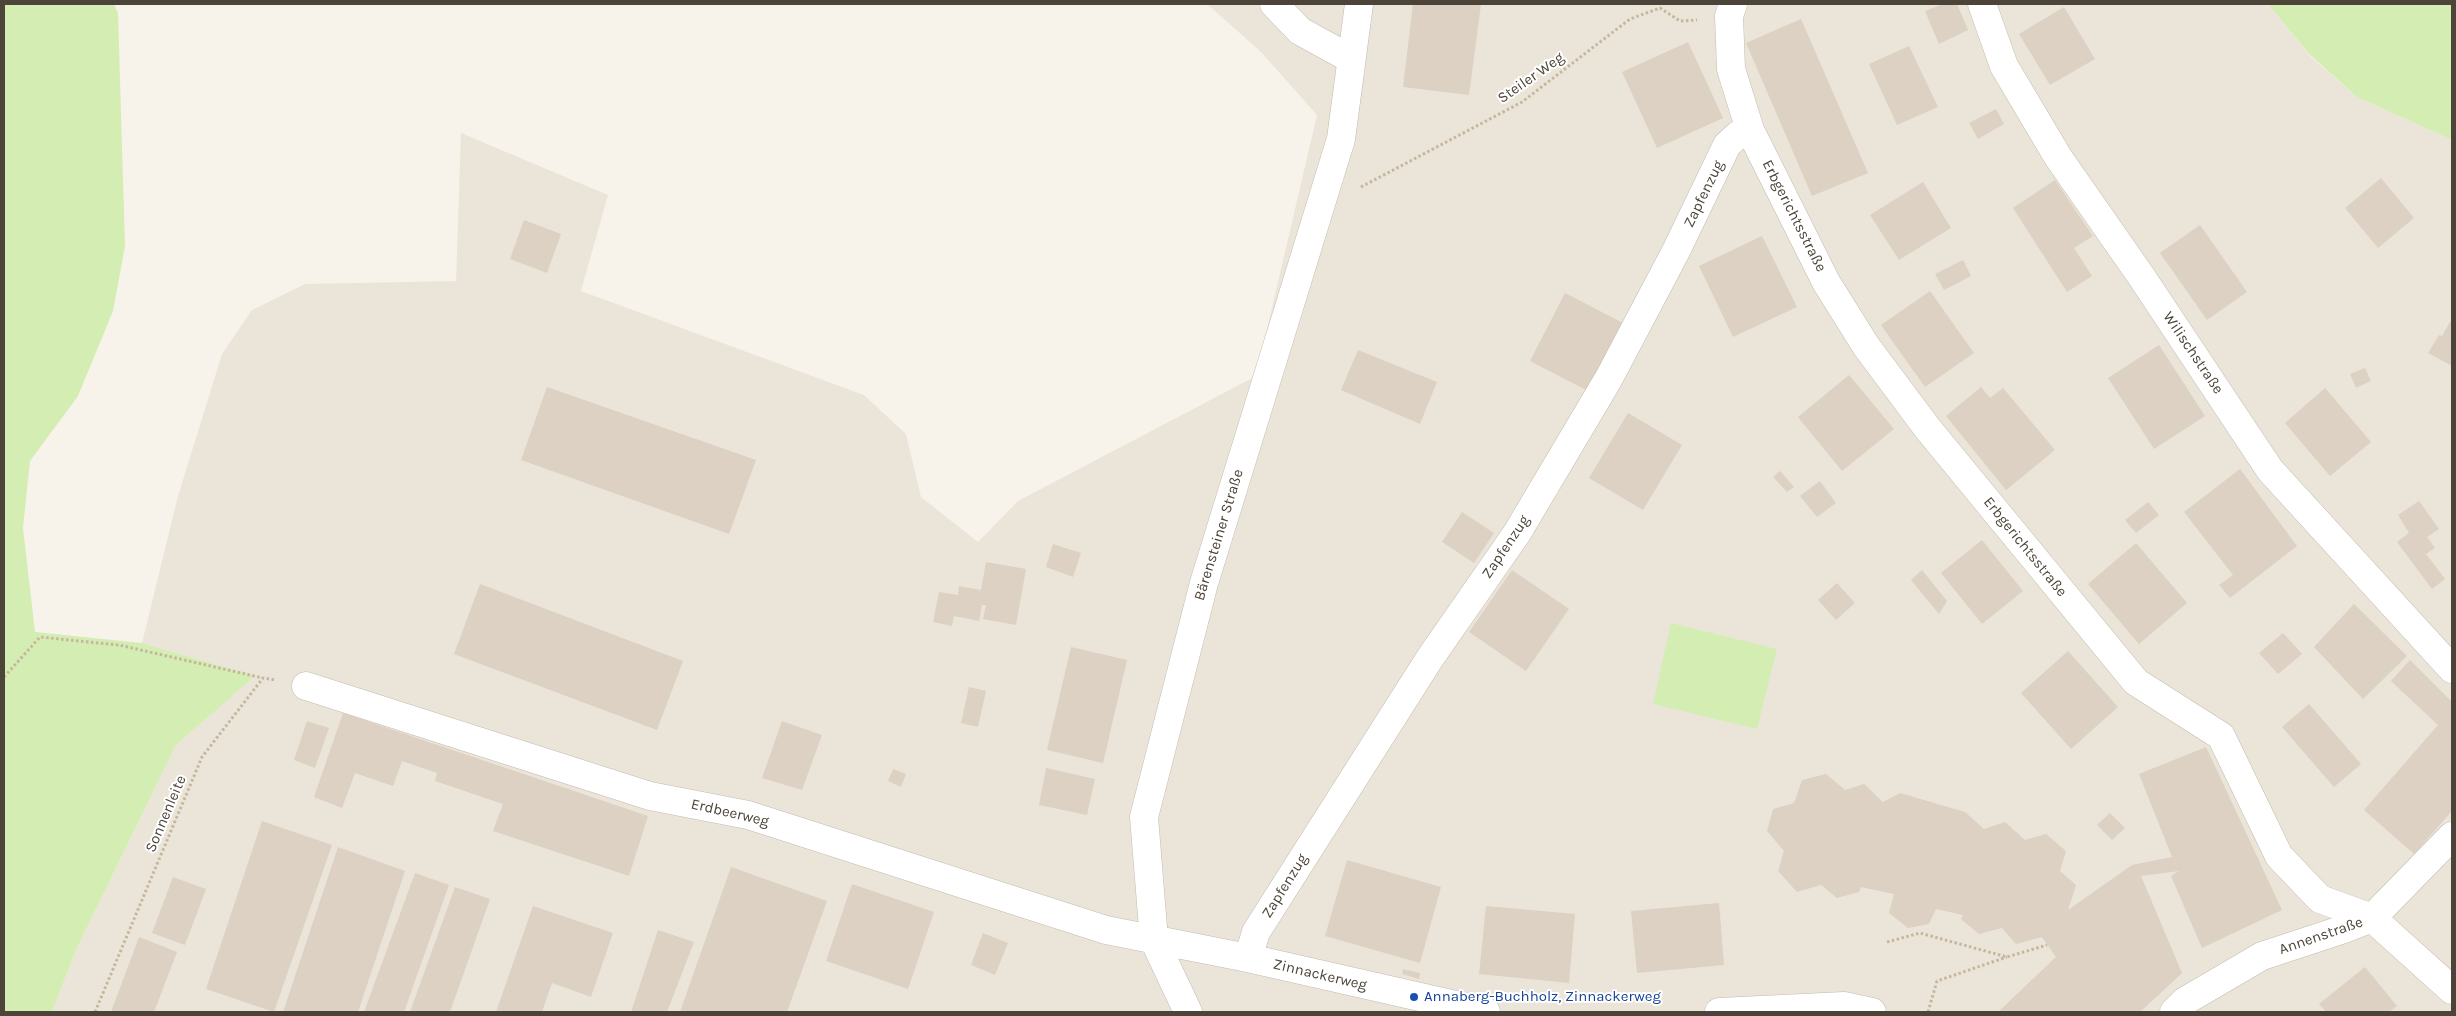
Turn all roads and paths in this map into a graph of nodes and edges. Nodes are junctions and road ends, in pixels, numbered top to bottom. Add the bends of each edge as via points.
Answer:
1 (1274, 4) edge
2 (1359, 4) edge
3 (1982, 4) edge
4 (1731, 10) edge
5 (1351, 59) junction
6 (1750, 130) junction
7 (1319, 210) junction
8 (2452, 669) edge
9 (4, 677) edge
10 (263, 678) junction
11 (306, 686) joint
12 (2452, 836) edge
13 (2372, 918) junction
14 (1154, 940) junction
15 (1887, 942) dead end
16 (2047, 945) dead end
17 (2007, 957) junction
18 (1248, 958) junction
19 (2452, 990) edge
20 (95, 1012) edge
21 (1188, 1012) edge
22 (1486, 1012) edge
23 (1719, 1012) edge
24 (1872, 1012) edge
25 (1928, 1012) edge
26 (2174, 1012) edge

1 - 5 street via 1300,31
2 - 5 street, Bärensteiner Straße
3 - 8 street, Wilischstraße via 2004,66 2058,157 2270,470
4 - 6 street, Erbgerichtsstraße via 1731,69
4 - 7 path, Steiler Weg via 1680,21 1660,8 1630,19 1522,102
5 - 7 street, Bärensteiner Straße via 1340,139
6 - 13 street, Erbgerichtsstraße via 1826,282 1866,346 1928,429 2136,682 2221,736 2279,856 2320,899
6 - 18 street, Zapfenzug via 1728,144 1609,378 1517,533 1430,658 1256,932
7 - 14 street, Bärensteiner Straße via 1204,583 1144,817
9 - 10 path via 40,637 119,645
10 - 11 path
10 - 20 path, Sonnenleite via 202,757
11 - 14 street, Erdbeerweg via 650,796 748,815 1106,930
12 - 13 street, Annenstraße
13 - 19 street, Erbgerichtsstraße
13 - 26 street, Annenstraße via 2262,956 2185,1001
14 - 18 street, Zinnackerweg
14 - 21 street, Bärensteiner Straße
15 - 17 path via 1920,933
16 - 17 path
17 - 25 path via 1937,981
18 - 22 street, Zinnackerweg
23 - 24 street via 1844,1006

